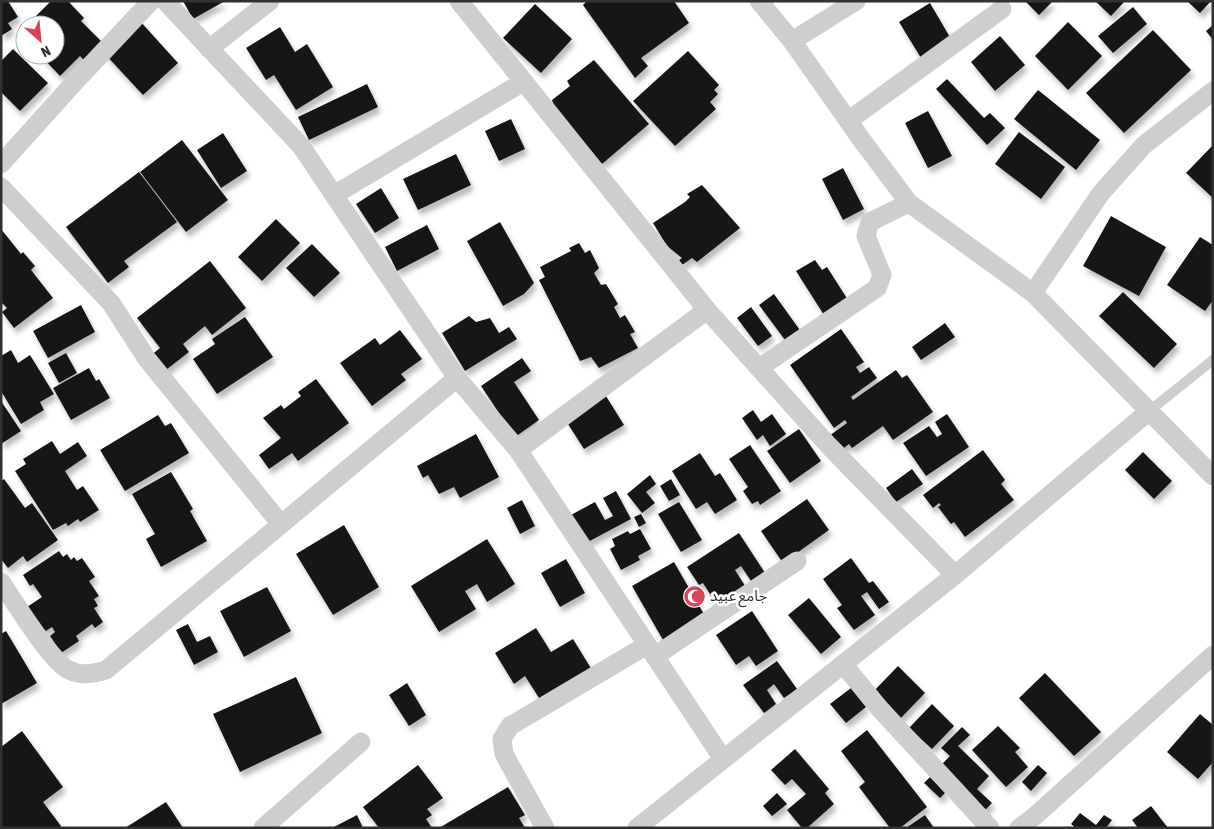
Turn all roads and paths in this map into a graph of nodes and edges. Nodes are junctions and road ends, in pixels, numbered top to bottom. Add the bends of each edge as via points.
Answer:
1 (151, 1) edge
2 (165, 1) edge
3 (270, 1) edge
4 (458, 1) edge
5 (759, 1) edge
6 (856, 1) edge
7 (1002, 9) dead end
8 (792, 41) junction
9 (209, 49) junction
10 (523, 82) junction
11 (1213, 92) edge
12 (848, 121) junction
13 (1, 164) edge
14 (1, 187) edge
15 (334, 196) junction
16 (909, 203) junction
17 (1032, 293) junction
18 (707, 310) junction
19 (1213, 360) edge
20 (759, 368) junction
21 (457, 378) junction
22 (1148, 412) junction
23 (518, 450) junction
24 (1213, 476) edge
25 (280, 523) junction
26 (797, 560) dead end
27 (955, 575) junction
28 (1, 582) edge
29 (651, 650) junction
30 (1213, 655) edge
31 (843, 664) junction
32 (361, 742) dead end
33 (723, 759) junction
34 (263, 828) edge
35 (545, 828) edge
36 (637, 828) edge
37 (990, 828) edge
38 (1019, 828) edge

1 - 13 street
2 - 9 street
3 - 9 street
4 - 10 street
5 - 8 street
6 - 8 street
7 - 12 street
8 - 12 street
9 - 15 street via 301,146
10 - 15 street
10 - 18 street
11 - 17 street via 1144,145 1101,193
12 - 16 street
14 - 25 street via 111,303 147,359
15 - 21 street
16 - 17 street
16 - 20 street via 870,222 866,236 882,274 877,288
17 - 22 street
18 - 20 street
18 - 23 street
19 - 22 lane
20 - 27 street via 829,446
21 - 23 street
21 - 25 street
22 - 24 street
22 - 27 street
23 - 29 street
25 - 28 street via 116,662 94,674 70,671 60,665
26 - 29 street
27 - 31 street
29 - 33 street
29 - 35 street via 510,726 502,739 504,754
30 - 38 street
31 - 33 street
31 - 37 street
32 - 34 street
33 - 36 street

